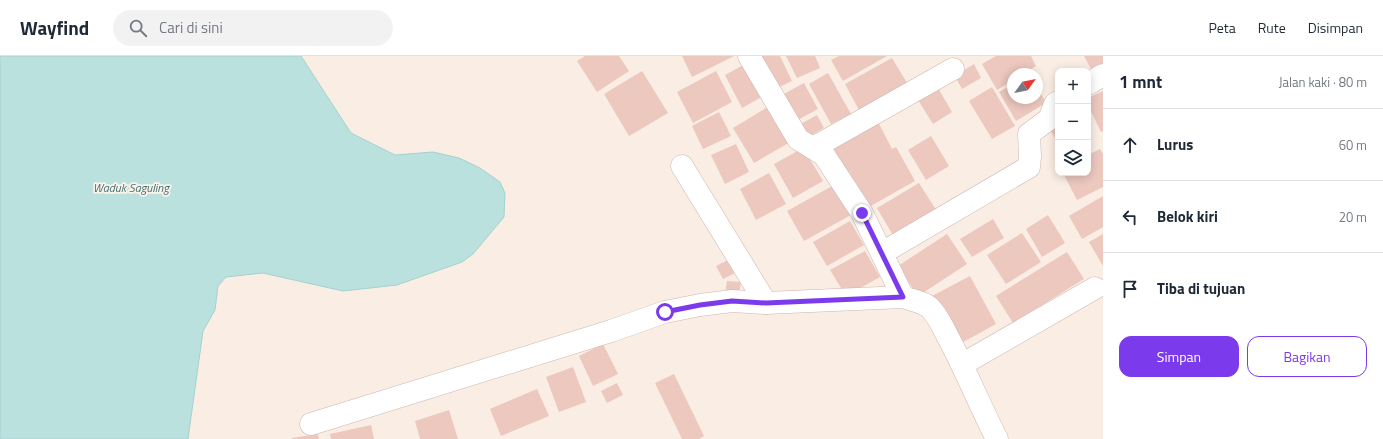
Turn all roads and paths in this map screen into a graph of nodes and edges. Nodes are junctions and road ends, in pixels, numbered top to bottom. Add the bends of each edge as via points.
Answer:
1 (749, 56) edge
2 (953, 69) dead end
3 (1103, 75) edge
4 (1091, 82) edge
5 (1055, 104) edge
6 (813, 148) junction
7 (682, 166) dead end
8 (882, 253) junction
9 (1095, 288) dead end
10 (903, 297) junction
11 (766, 303) junction
12 (963, 364) junction
13 (310, 424) dead end
14 (997, 439) edge

1 - 6 street via 798,139
2 - 6 street
3 - 4 street
5 - 8 street via 1049,119 1028,134 1029,167
6 - 8 street via 824,154 862,213
7 - 11 street
8 - 10 street
9 - 12 street
10 - 11 street
10 - 12 street via 929,307
11 - 13 street via 732,301 665,312
12 - 14 street

